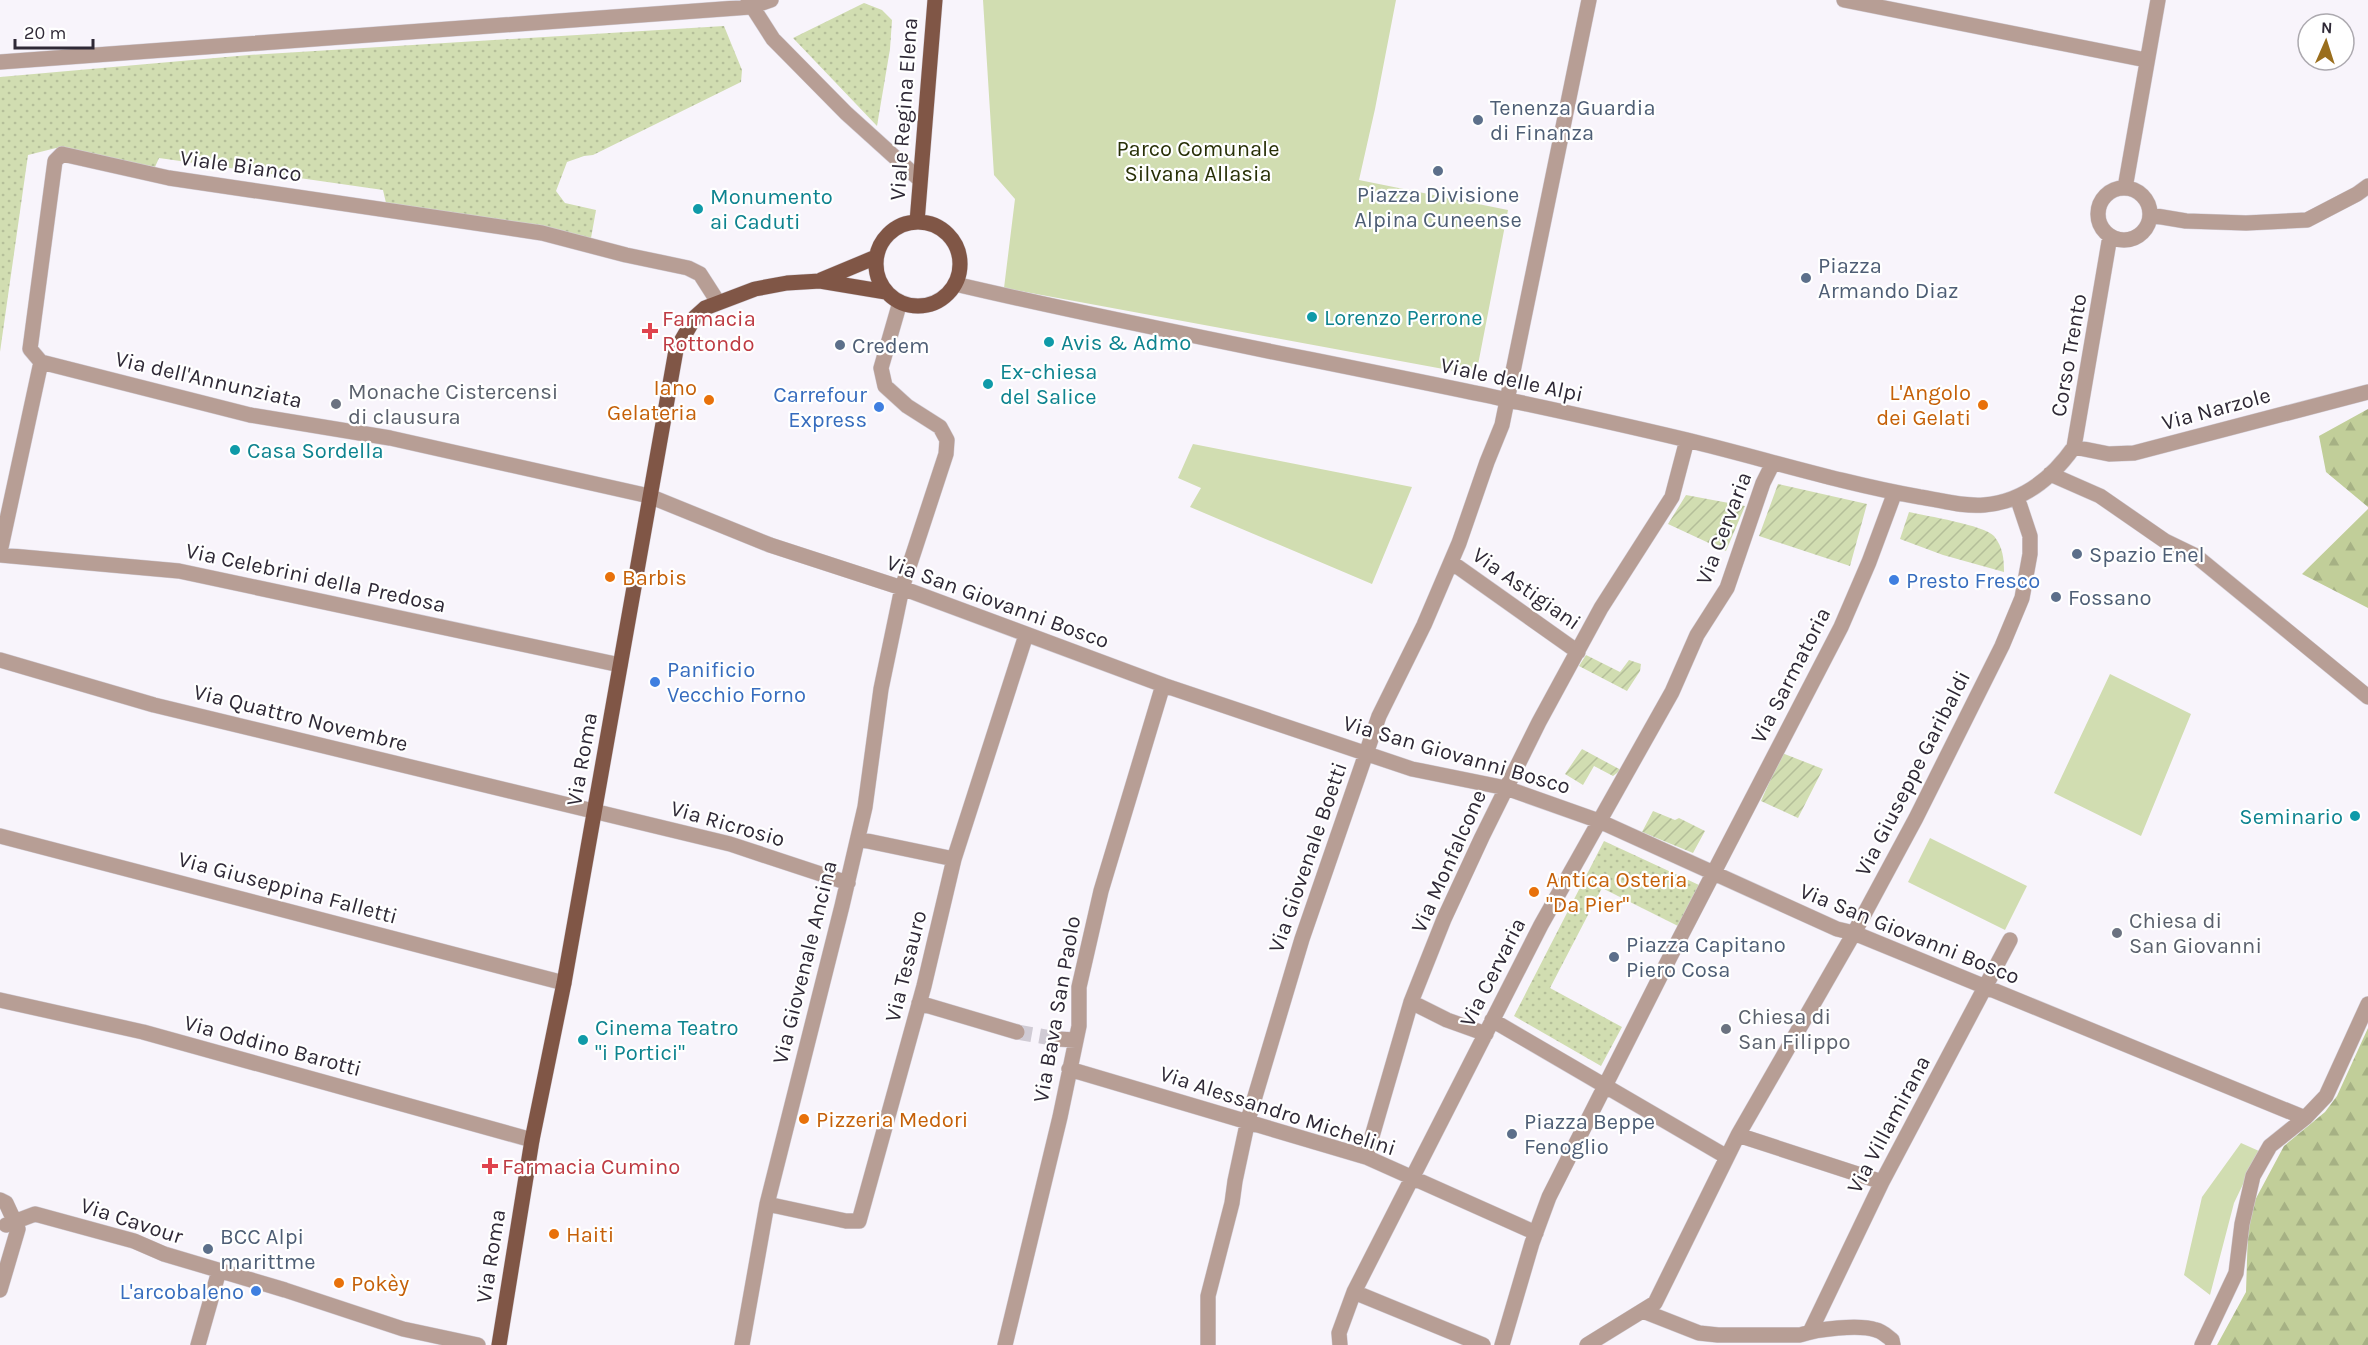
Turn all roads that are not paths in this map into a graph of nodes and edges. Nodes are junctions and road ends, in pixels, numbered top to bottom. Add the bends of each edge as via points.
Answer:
1 (771, 0) edge
2 (935, 0) edge
3 (1589, 0) edge
4 (1844, 0) edge
5 (2158, 0) edge
6 (749, 3) edge
7 (2146, 60) junction
8 (0, 62) edge
9 (919, 179) junction
10 (2368, 186) edge
11 (2125, 188) junction
12 (2150, 215) junction
13 (917, 222) junction
14 (2110, 236) junction
15 (876, 257) junction
16 (820, 280) junction
17 (955, 284) junction
18 (886, 292) junction
19 (718, 302) junction
20 (900, 302) junction
21 (41, 362) junction
22 (2368, 392) edge
23 (1508, 400) junction
24 (1688, 441) junction
25 (2074, 447) junction
26 (1773, 463) junction
27 (2050, 474) junction
28 (1895, 492) junction
29 (649, 496) junction
30 (2017, 497) junction
31 (0, 553) edge
32 (1451, 562) junction
33 (902, 588) junction
34 (1026, 635) junction
35 (1578, 652) junction
36 (0, 660) edge
37 (620, 665) junction
38 (1163, 685) junction
39 (2368, 697) edge
40 (1366, 752) junction
41 (1506, 788) junction
42 (594, 811) junction
43 (1599, 821) junction
44 (0, 836) edge
45 (858, 839) junction
46 (954, 859) junction
47 (1714, 874) junction
48 (848, 883) junction
49 (1854, 933) junction
50 (2010, 940) dead end
51 (564, 983) junction
52 (1985, 988) junction
53 (0, 1000) edge
54 (1411, 1002) junction
55 (919, 1003) junction
56 (2368, 1004) edge
57 (1489, 1027) junction
58 (1017, 1032) tunnel mouth
59 (1057, 1039) tunnel mouth
60 (1076, 1040) junction
61 (1069, 1069) junction
62 (1604, 1086) junction
63 (2305, 1118) junction
64 (1248, 1120) junction
65 (1738, 1135) junction
66 (532, 1140) junction
67 (1366, 1157) junction
68 (1727, 1157) junction
69 (1412, 1177) junction
70 (1882, 1182) junction
71 (0, 1200) edge
72 (767, 1204) junction
73 (13, 1225) junction
74 (1536, 1233) junction
75 (219, 1271) junction
76 (0, 1290) edge
77 (1354, 1292) junction
78 (1643, 1311) junction
79 (1810, 1332) junction
80 (198, 1345) edge
81 (478, 1345) edge
82 (499, 1345) edge
83 (742, 1345) edge
84 (1005, 1345) edge
85 (1208, 1345) edge
86 (1340, 1345) edge
87 (1483, 1345) edge
88 (1502, 1345) edge
89 (1587, 1345) edge
90 (1893, 1345) edge
91 (2202, 1345) edge

1 - 6 street
2 - 9 main road, Viale Regina Elena
3 - 23 street, Via Giovenale Boetti
4 - 7 street
5 - 7 street
6 - 8 street
6 - 9 street via 773,39
7 - 11 street
9 - 13 main road, Viale Regina Elena
10 - 12 street via 2307,220 2246,223
11 - 12 street via 2146,199
11 - 14 street via 2109,193 2099,206 2100,223
12 - 14 street via 2140,235 2125,240
13 - 15 main road via 890,232
13 - 17 main road via 932,224 954,242 959,263
14 - 25 street, Corso Trento
15 - 16 main road, Via Roma
15 - 18 main road via 879,282
16 - 18 main road, Via Roma
16 - 19 main road, Via Roma via 766,287
17 - 20 main road via 942,298 925,305
17 - 23 street, Viale delle Alpi
18 - 20 main road
19 - 21 street, Viale Bianco via 700,274 688,268 542,233 169,178 62,154 55,161 30,349
19 - 29 main road, Via Roma via 695,317 676,351
20 - 33 street, Via Giovenale Ancina via 881,368 885,386 940,427 946,440 945,454
21 - 29 street, Via dell'Annunziata via 250,415 390,438
21 - 31 street
22 - 25 street, Via Narzole via 2134,453 2109,454
23 - 24 street, Viale delle Alpi
23 - 32 street, Via Giovenale Boetti
24 - 26 street, Viale delle Alpi
24 - 35 street, Via Monfalcone via 1672,497 1601,608
25 - 27 street, Corso Trento
26 - 28 street, Viale delle Alpi
26 - 43 street, Via Cervaria via 1727,588 1697,635 1672,692
27 - 30 street, Viale delle Alpi via 2028,493
27 - 39 street via 2100,496 2166,541 2196,556
28 - 30 street, Viale delle Alpi via 1971,506
28 - 47 street, Via Sarmatoria via 1841,627
29 - 33 street, Via San Giovanni Bosco via 771,545
29 - 37 main road, Via Roma
30 - 49 street, Via Giuseppe Garibaldi via 2030,536 2022,598 1981,689
31 - 37 street, Via Celebrini della Predosa via 179,571
32 - 35 street, Via Astigiani
32 - 40 street, Via Giovenale Boetti
33 - 34 street, Via San Giovanni Bosco
33 - 45 street, Via Giovenale Ancina via 880,689
34 - 38 street, Via San Giovanni Bosco
34 - 46 street, Via Tesauro
35 - 41 street, Via Monfalcone
36 - 42 street, Via Quattro Novembre via 154,705
37 - 42 main road, Via Roma
38 - 40 street, Via San Giovanni Bosco
38 - 60 street, Via Bava San Paolo via 1101,891 1079,987
40 - 41 street, Via San Giovanni Bosco via 1412,769
40 - 64 street, Via Giovenale Boetti via 1302,939
41 - 43 street, Via San Giovanni Bosco
41 - 54 street, Via Monfalcone via 1444,919
42 - 48 street, Via Ricrosio via 730,844
42 - 51 main road, Via Roma
43 - 47 street, Via San Giovanni Bosco
43 - 57 street, Via Cervaria
44 - 51 street, Via Giuseppina Falletti
45 - 46 street
45 - 48 street, Via Giovenale Ancina
46 - 55 street, Via Tesauro
47 - 49 street, Via San Giovanni Bosco
47 - 62 street, Via Sarmatoria
48 - 72 street, Via Giovenale Ancina
49 - 52 street, Via San Giovanni Bosco
49 - 65 street, Via Giuseppe Garibaldi
50 - 52 street, Via Villamirana
51 - 66 main road, Via Roma
52 - 63 street, Via San Giovanni Bosco
52 - 70 street, Via Villamirana
53 - 66 street, Via Oddino Barotti via 143,1032
54 - 57 street via 1447,1020
54 - 67 street, Via Monfalcone
55 - 58 street
55 - 72 street, Via Tesauro via 859,1221
56 - 63 street via 2326,1096
57 - 62 street
57 - 69 street, Via Cervaria
59 - 60 street
60 - 61 street, Via Bava San Paolo
61 - 64 street, Via Alessandro Michelini
61 - 84 street, Via Bava San Paolo
62 - 68 street
62 - 74 street via 1549,1197
63 - 91 street via 2270,1146 2253,1176 2236,1273
64 - 67 street, Via Alessandro Michelini
64 - 85 street, Via Giovenale Boetti via 1208,1296
65 - 68 street, Via Giuseppe Garibaldi
65 - 70 street
66 - 82 main road, Via Roma
67 - 69 street, Via Alessandro Michelini
68 - 78 street, Via Giuseppe Garibaldi via 1654,1303
69 - 74 street, Via Alessandro Michelini
69 - 77 street, Via Cervaria
70 - 79 street, Via Villamirana
71 - 73 street via 6,1203
72 - 83 street, Via Giovenale Ancina
73 - 75 street, Via Cavour via 35,1214 134,1241
73 - 76 street
74 - 88 street
75 - 80 street
75 - 81 street, Via Cavour via 404,1329
77 - 86 street, Via Cervaria via 1339,1333
77 - 87 street
78 - 79 street via 1699,1333
78 - 89 street, Via Giuseppe Garibaldi
79 - 90 street via 1876,1329

